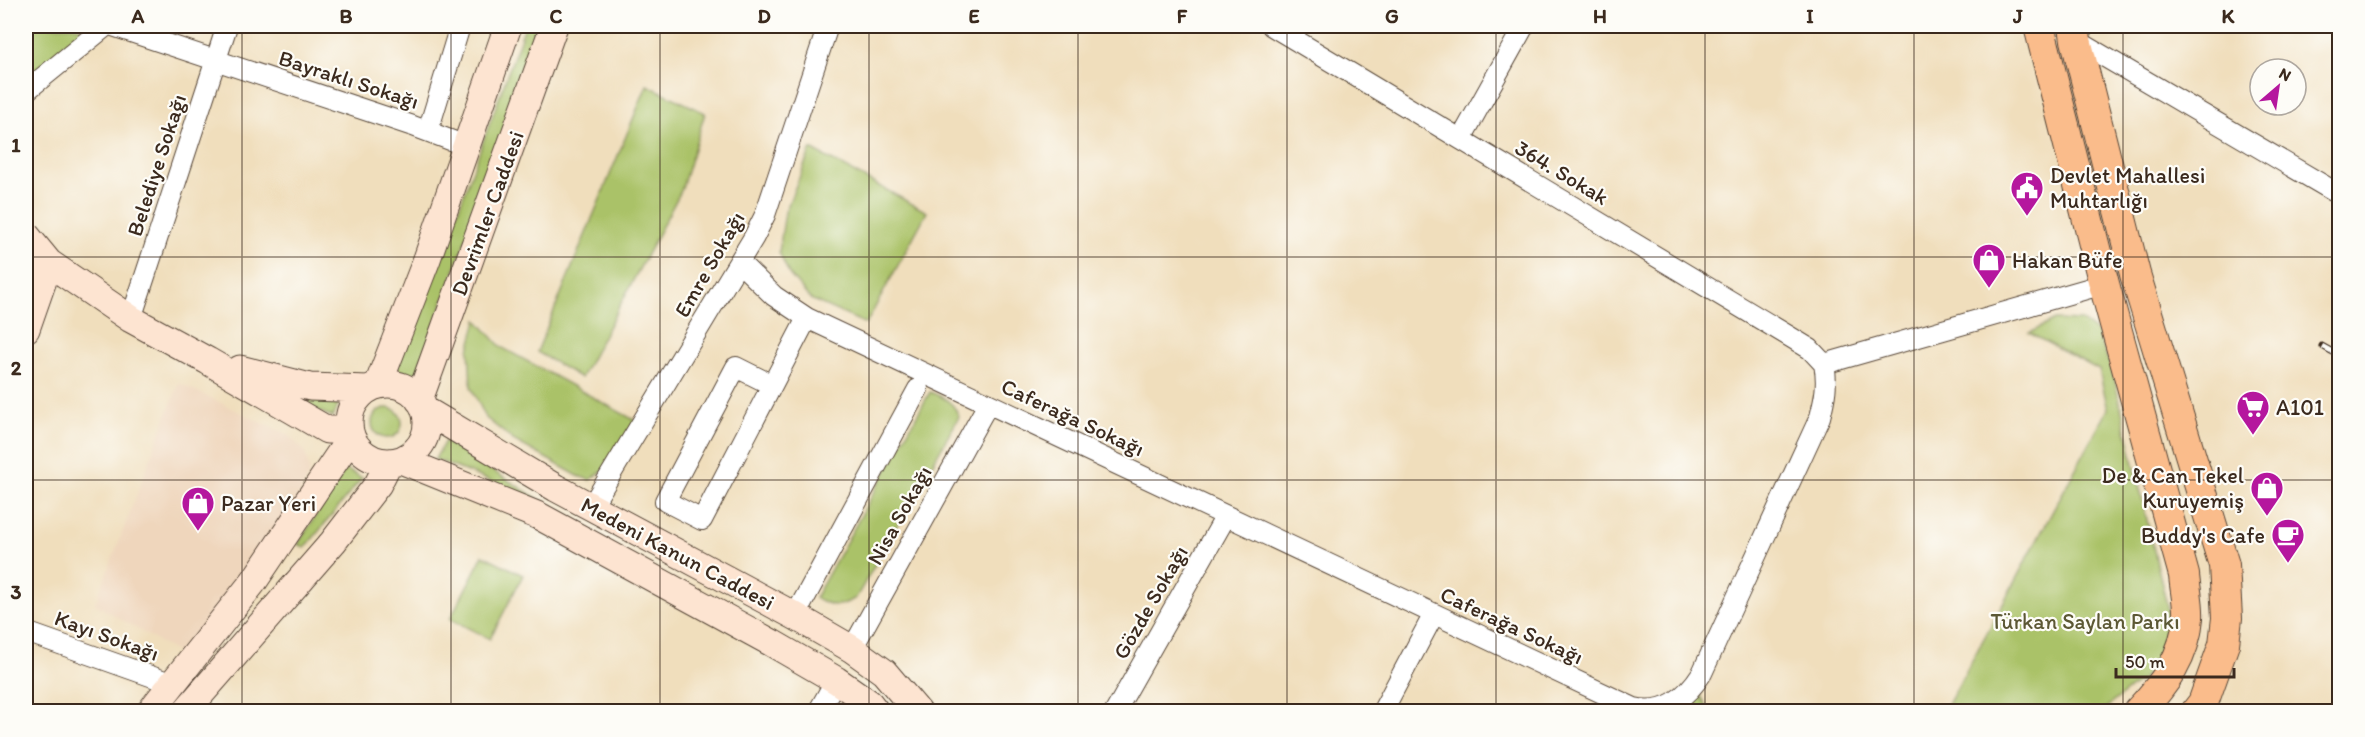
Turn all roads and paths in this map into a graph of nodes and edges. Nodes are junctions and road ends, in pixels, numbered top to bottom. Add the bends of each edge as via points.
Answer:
1 (106, 26) edge
2 (113, 26) edge
3 (227, 26) edge
4 (460, 26) edge
5 (508, 26) edge
6 (554, 26) edge
7 (1524, 26) edge
8 (2039, 26) edge
9 (824, 27) edge
10 (1282, 28) edge
11 (2075, 33) edge
12 (215, 61) junction
13 (26, 91) edge
14 (428, 130) junction
15 (1461, 139) junction
16 (466, 146) junction
17 (2340, 195) edge
18 (26, 235) edge
19 (49, 263) junction
20 (740, 263) junction
21 (2135, 274) junction
22 (2104, 284) junction
23 (807, 318) junction
24 (131, 319) junction
25 (26, 329) edge
26 (208, 361) junction
27 (1824, 364) junction
28 (772, 385) junction
29 (373, 387) junction
30 (918, 389) dead end
31 (988, 404) junction
32 (422, 405) junction
33 (350, 434) junction
34 (394, 461) junction
35 (591, 507) junction
36 (1226, 516) junction
37 (1434, 614) junction
38 (795, 616) junction
39 (26, 632) edge
40 (852, 649) junction
41 (836, 680) junction
42 (173, 684) junction
43 (150, 711) edge
44 (185, 711) edge
45 (818, 711) edge
46 (876, 711) edge
47 (918, 711) edge
48 (1114, 711) edge
49 (1382, 711) edge
50 (2138, 711) edge
51 (2196, 711) edge

1 - 13 street
2 - 12 street, Bayraklı Sokağı
3 - 12 street, Belediye Sokağı
4 - 14 street
5 - 16 main road, Devrimler Caddesi
6 - 32 main road, Devrimler Caddesi
7 - 15 street
8 - 22 main road
9 - 20 street, Emre Sokağı via 765,215
10 - 15 street, 364. Sokak
11 - 17 street
11 - 21 main road
12 - 14 street, Bayraklı Sokağı
12 - 24 street, Belediye Sokağı
14 - 16 street, Bayraklı Sokağı
15 - 27 street, 364. Sokak via 1792,338
16 - 29 main road, Devrimler Caddesi via 427,260
18 - 19 main road
19 - 24 main road
19 - 25 main road
20 - 23 street, Caferağa Sokağı via 774,296
20 - 35 street, Emre Sokağı
21 - 22 main road
21 - 51 main road via 2224,565 2224,644 2203,703
22 - 27 street
22 - 50 main road via 2184,575 2188,616 2175,667
23 - 28 street
23 - 31 street, Caferağa Sokağı
24 - 26 main road
26 - 29 main road via 310,387
26 - 33 main road via 327,430
27 - 37 street, Caferağa Sokağı via 1826,396 1820,417 1702,673 1678,702 1657,710 1634,708
28 - 28 street via 702,520 665,501 736,367
29 - 32 main road via 400,386
29 - 33 main road via 353,405
30 - 38 street
31 - 36 street, Caferağa Sokağı
31 - 40 street, Nisa Sokağı
32 - 34 main road via 427,423 420,446 411,455
32 - 35 main road, Medeni Kanun Caddesi
33 - 34 main road via 365,456 376,461
33 - 42 main road via 254,581
34 - 41 main road, Medeni Kanun Caddesi via 539,516
34 - 44 main road via 333,542
35 - 38 main road, Medeni Kanun Caddesi
36 - 37 street, Caferağa Sokağı
36 - 48 street, Gözde Sokağı
37 - 49 street
38 - 40 main road, Medeni Kanun Caddesi
39 - 42 street, Kayı Sokağı
40 - 41 main road
40 - 47 main road, Medeni Kanun Caddesi via 884,672
41 - 45 street
41 - 46 main road, Medeni Kanun Caddesi
42 - 43 main road

